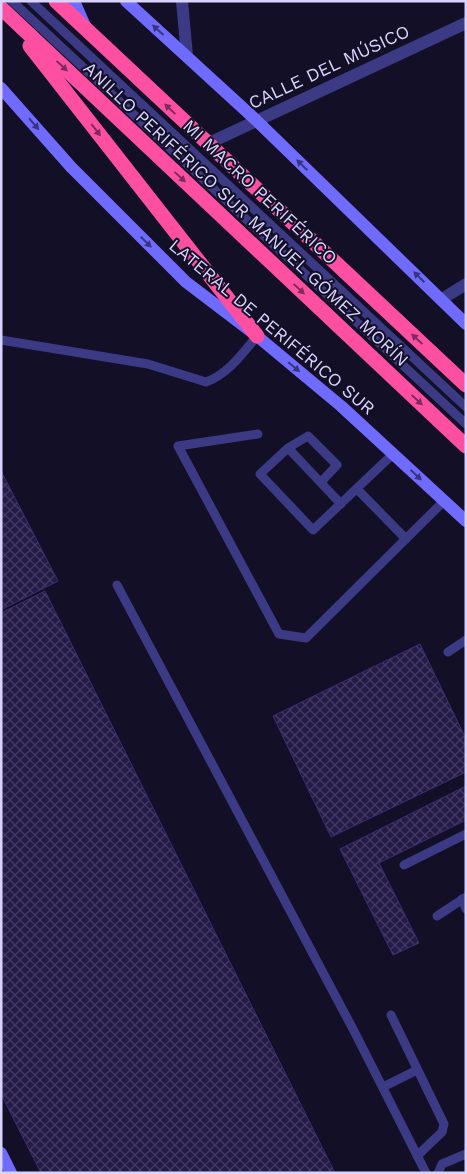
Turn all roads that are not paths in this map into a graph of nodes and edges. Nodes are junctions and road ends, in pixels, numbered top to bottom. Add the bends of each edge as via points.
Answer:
1 (12, 1) edge
2 (31, 1) edge
3 (56, 1) edge
4 (74, 1) edge
5 (126, 1) edge
6 (182, 1) edge
7 (1, 9) edge
8 (466, 23) edge
9 (87, 30) junction
10 (187, 56) junction
11 (1, 88) edge
12 (256, 120) junction
13 (207, 144) junction
14 (466, 284) edge
15 (442, 300) junction
16 (466, 324) edge
17 (257, 336) junction
18 (1, 340) edge
19 (466, 384) edge
20 (466, 407) edge
21 (466, 424) edge
22 (258, 434) dead end
23 (466, 446) edge
24 (288, 448) junction
25 (393, 454) junction
26 (321, 482) junction
27 (357, 489) junction
28 (444, 501) junction
29 (341, 504) junction
30 (466, 521) edge
31 (406, 539) junction
32 (117, 585) dead end
33 (466, 640) edge
34 (448, 652) dead end
35 (466, 834) edge
36 (404, 865) dead end
37 (464, 898) edge
38 (466, 909) edge
39 (437, 916) dead end
40 (391, 1014) dead end
41 (417, 1070) junction
42 (382, 1087) junction
43 (1, 1152) edge
44 (466, 1154) edge
45 (417, 1156) junction
46 (11, 1173) edge
47 (426, 1173) edge
48 (438, 1173) edge

1 - 21 lane, MI MACRO PERIFÉRICO
2 - 20 lane, MI MACRO PERIFÉRICO
3 - 9 highway, ANILLO PERIFÉRICO SUR MANUEL GÓMEZ MORÍN
4 - 9 street
10 -> 5 street
6 - 10 street
7 -> 17 highway
7 -> 23 highway, ANILLO PERIFÉRICO SUR MANUEL GÓMEZ MORÍN
8 - 12 street, CALLE DEL MÚSICO
13 -> 9 highway, ANILLO PERIFÉRICO SUR MANUEL GÓMEZ MORÍN
10 - 12 street
11 -> 17 street, LATERAL DE PERIFÉRICO SUR via 71,167 186,282
12 - 13 street, CALLE DEL MÚSICO
15 -> 12 street
19 -> 13 highway, ANILLO PERIFÉRICO SUR MANUEL GÓMEZ MORÍN
14 - 15 street
15 - 16 street
17 - 18 lane via 241,356 206,382 148,364
17 -> 25 street, LATERAL DE PERIFÉRICO SUR
22 - 31 lane via 178,446 279,634 306,638
24 - 26 lane
24 - 26 lane via 308,436 337,465
24 - 29 lane via 260,474 313,530
25 - 27 lane
25 -> 28 street, LATERAL DE PERIFÉRICO SUR
26 - 29 lane
27 - 29 lane
27 - 31 lane
28 - 30 street, LATERAL DE PERIFÉRICO SUR
28 - 31 lane
32 - 42 lane
33 - 34 lane
35 - 36 lane
37 - 38 lane
37 - 39 lane
40 - 41 lane
41 - 42 lane
41 - 45 lane via 444,1127
42 - 45 lane
43 - 46 street
44 - 48 lane via 442,1164
45 - 47 lane

